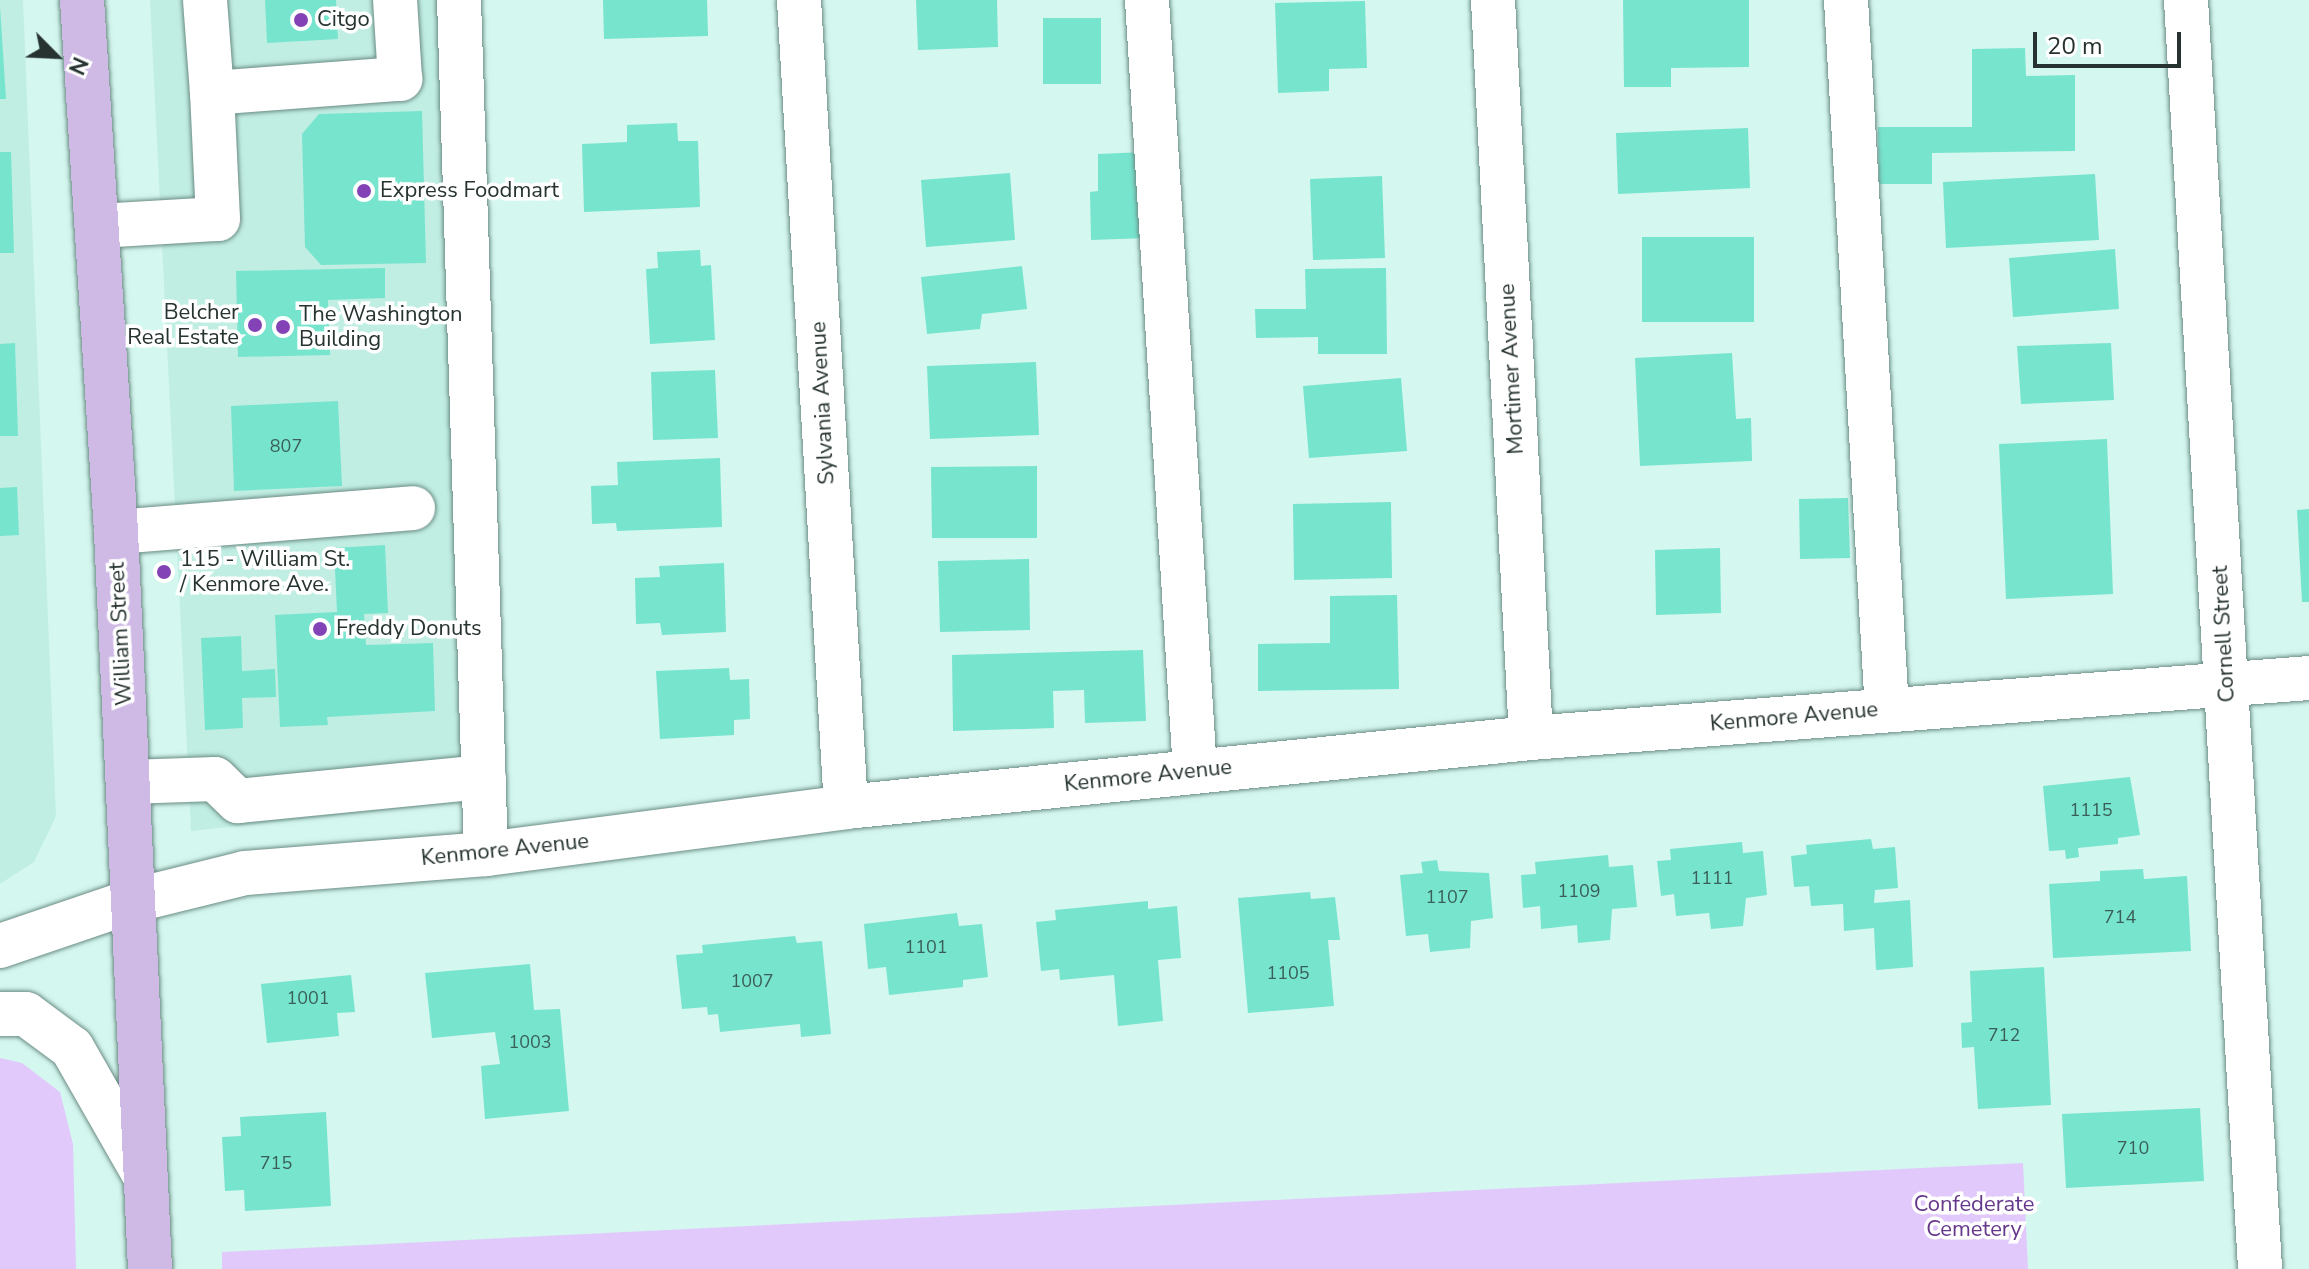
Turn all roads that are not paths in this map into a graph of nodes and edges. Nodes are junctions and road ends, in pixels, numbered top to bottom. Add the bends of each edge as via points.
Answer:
1 (82, 0) edge
2 (205, 0) edge
3 (395, 0) edge
4 (459, 0) edge
5 (799, 0) edge
6 (1147, 0) edge
7 (1493, 0) edge
8 (1846, 0) edge
9 (2186, 0) edge
10 (212, 93) junction
11 (99, 226) junction
12 (413, 508) dead end
13 (116, 532) junction
14 (2309, 678) edge
15 (2226, 683) junction
16 (1887, 710) junction
17 (1531, 738) junction
18 (1195, 772) junction
19 (484, 777) junction
20 (129, 782) junction
21 (846, 807) junction
22 (486, 854) junction
23 (132, 901) junction
24 (0, 946) edge
25 (0, 1014) edge
26 (145, 1176) junction
27 (150, 1269) edge
28 (2260, 1269) edge

1 - 11 main road, William Street
2 - 10 street
3 - 10 street via 400,79
4 - 19 street
5 - 21 street, Sylvania Avenue
6 - 18 street
7 - 17 street, Mortimer Avenue
8 - 16 street
9 - 15 street, Cornell Street
10 - 11 street via 218,219
11 - 13 main road, William Street
12 - 13 street
13 - 20 main road, William Street
14 - 15 street, Kenmore Avenue
15 - 16 street, Kenmore Avenue
15 - 28 street, Cornell Street
16 - 17 street, Kenmore Avenue
17 - 18 street, Kenmore Avenue
18 - 21 street, Kenmore Avenue
19 - 20 street via 238,801 215,779
19 - 22 street
20 - 23 main road, William Street
21 - 22 street, Kenmore Avenue
22 - 23 street, Kenmore Avenue via 245,873
23 - 24 street, Kenmore Avenue
23 - 26 main road, William Street
25 - 26 street via 26,1014 72,1048
26 - 27 main road, William Street

